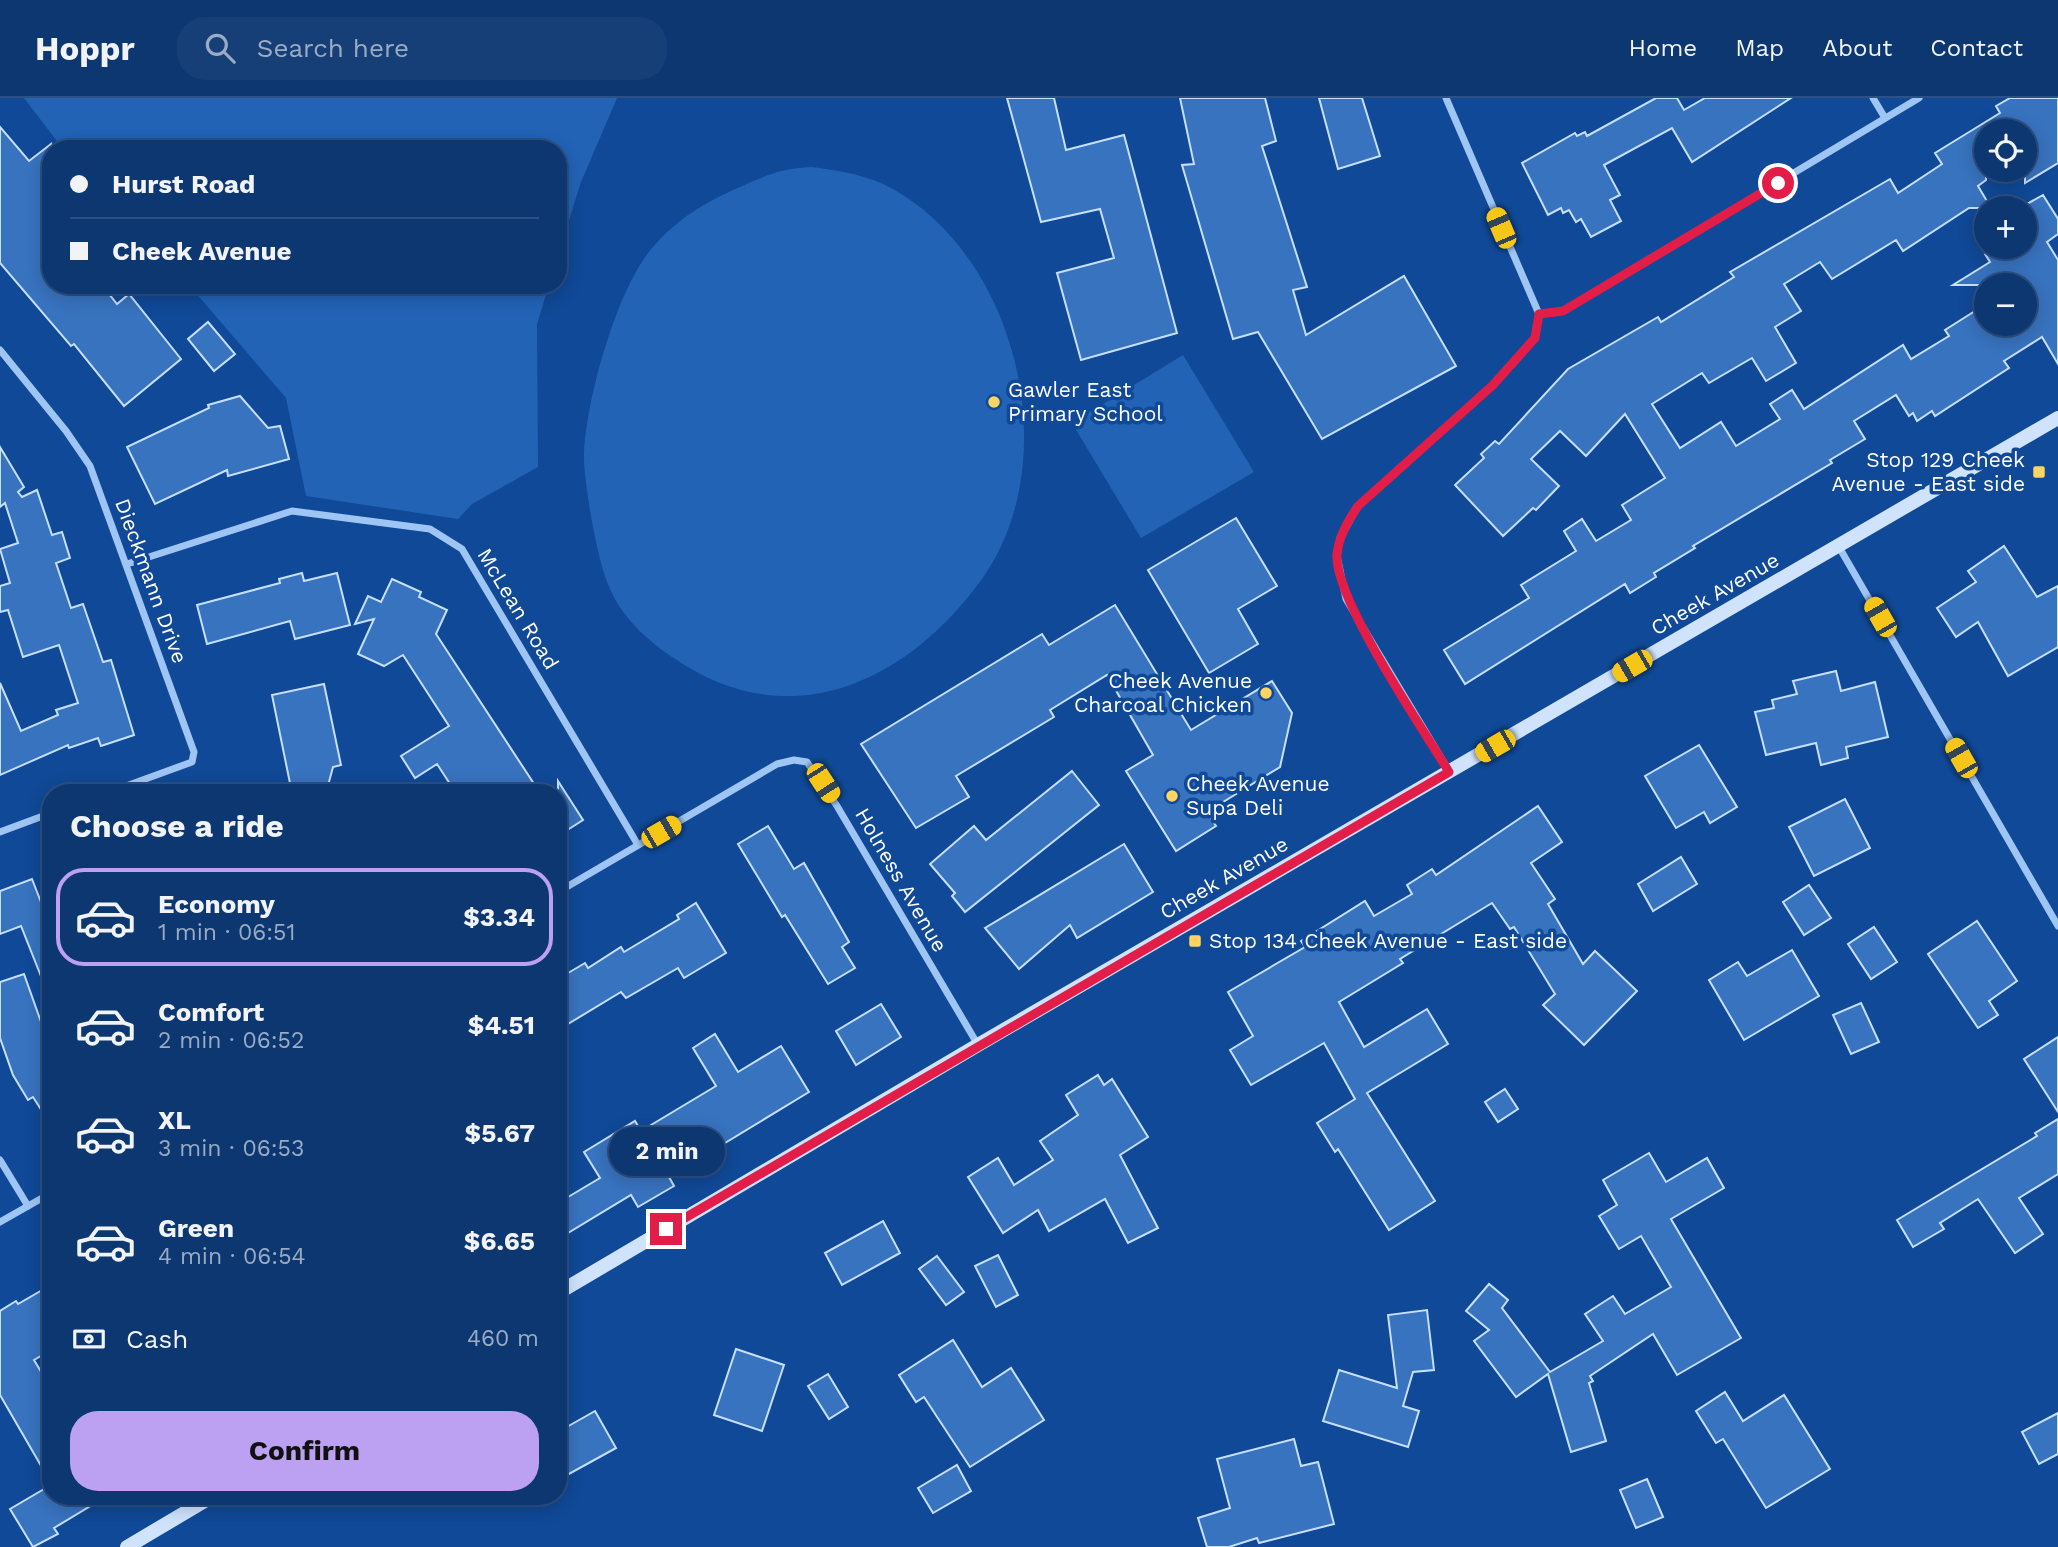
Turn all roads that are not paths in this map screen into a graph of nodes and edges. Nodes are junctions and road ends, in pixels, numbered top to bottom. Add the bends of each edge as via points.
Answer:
1 (1446, 98) edge
2 (1873, 98) edge
3 (1919, 98) edge
4 (1885, 118) junction
5 (1539, 314) junction
6 (0, 350) edge
7 (2058, 418) edge
8 (1839, 547) junction
9 (127, 564) junction
10 (1449, 772) junction
11 (132, 784) edge
12 (42, 816) edge
13 (0, 832) edge
14 (638, 845) junction
15 (567, 887) edge
16 (2058, 926) edge
17 (978, 1045) junction
18 (0, 1160) edge
19 (42, 1198) edge
20 (29, 1206) junction
21 (0, 1222) edge
22 (567, 1288) edge
23 (198, 1505) edge
24 (127, 1547) edge

1 - 5 street
2 - 4 street
3 - 4 street
4 - 5 street via 1590,296 1563,311
5 - 10 street via 1535,338 1493,385 1358,506 1347,523 1337,556 1346,598
6 - 9 street, Dieckmann Drive via 90,466
7 - 8 street, Cheek Avenue
8 - 10 street, Cheek Avenue
8 - 16 street
9 - 11 street, Dieckmann Drive via 194,752 192,762
9 - 14 street, McLean Road via 292,511 430,529 453,540 463,549
10 - 17 street, Cheek Avenue
12 - 13 street
14 - 15 street, Holness Avenue
14 - 17 street, Holness Avenue via 777,764 807,762
17 - 22 street, Cheek Avenue
18 - 20 street
19 - 20 street
20 - 21 street
23 - 24 street

